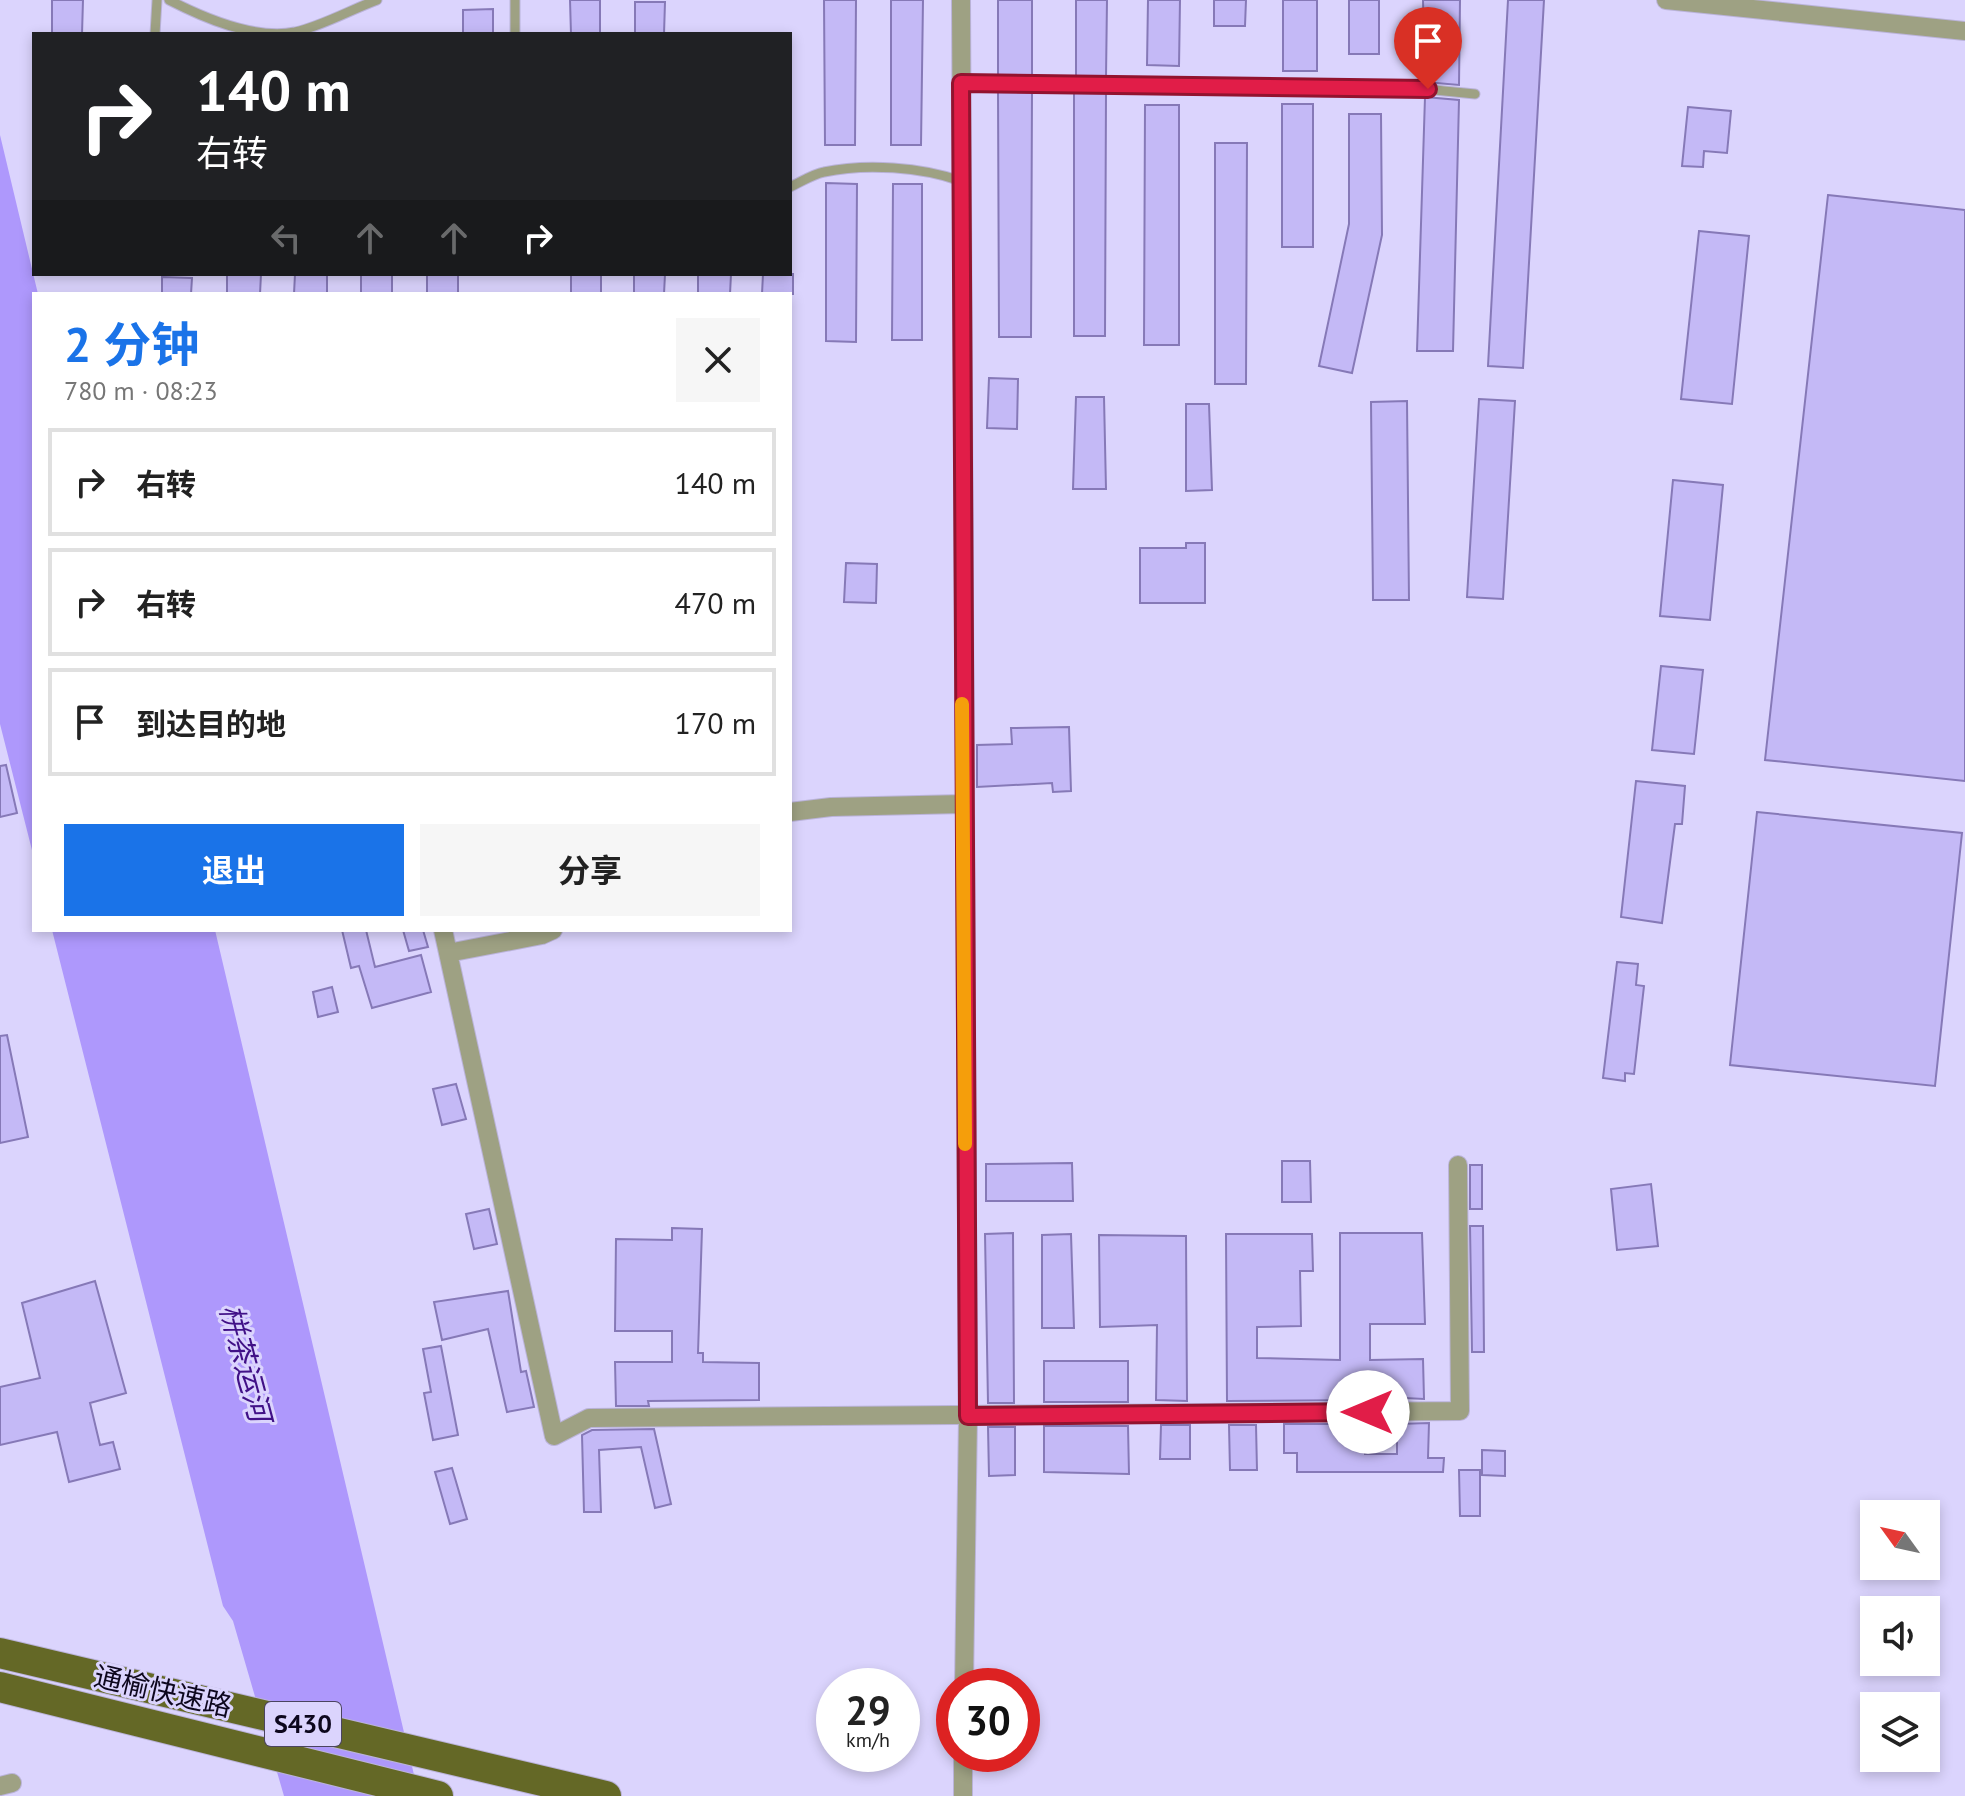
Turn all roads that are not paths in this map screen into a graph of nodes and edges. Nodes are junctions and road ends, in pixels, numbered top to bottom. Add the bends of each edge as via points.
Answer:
1 (157, 0) edge
2 (169, 0) edge
3 (377, 0) edge
4 (515, 0) edge
5 (961, 0) edge
6 (1666, 0) edge
7 (1965, 31) edge
8 (155, 32) edge
9 (515, 32) edge
10 (961, 83) junction
11 (1475, 94) dead end
12 (961, 181) junction
13 (792, 186) edge
14 (963, 804) junction
15 (792, 812) edge
16 (443, 932) edge
17 (544, 932) edge
18 (448, 953) junction
19 (1458, 1165) dead end
20 (968, 1416) junction
21 (0, 1653) edge
22 (964, 1668) edge
23 (0, 1687) edge
24 (963, 1772) edge
25 (438, 1796) edge
26 (606, 1796) edge
27 (963, 1796) edge

1 - 8 lane
2 - 3 lane via 218,22 293,32
4 - 9 lane
5 - 10 street
6 - 7 street
10 - 11 lane via 1404,87
10 - 12 street
12 - 13 lane via 936,172 861,169 822,172
12 - 14 street
14 - 15 street
14 - 20 street
16 - 18 street
17 - 18 street
18 - 20 street via 550,1418
19 - 20 street via 1460,1411
20 - 22 street
21 - 26 highway, 通榆快速路 / S430
23 - 25 highway, 通榆快速路 / S430
24 - 27 street

